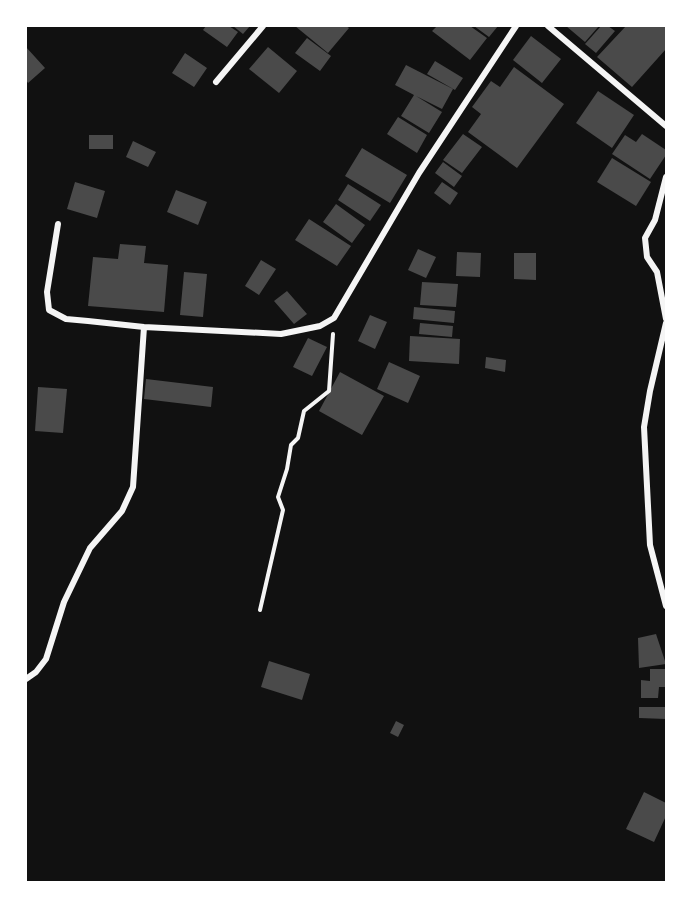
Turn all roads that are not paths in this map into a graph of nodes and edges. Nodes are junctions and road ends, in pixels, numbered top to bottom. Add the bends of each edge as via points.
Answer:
1 (263, 26) edge
2 (516, 26) edge
3 (548, 26) edge
4 (216, 82) dead end
5 (666, 126) edge
6 (666, 177) edge
7 (58, 224) dead end
8 (666, 321) edge
9 (144, 327) junction
10 (666, 606) edge
11 (26, 679) edge

1 - 4 street
2 - 9 street via 419,173 334,318 311,329 281,334
3 - 5 street
6 - 8 street via 655,220 645,238 647,257 657,272
7 - 9 street via 47,292 49,310 66,319
8 - 10 street via 644,427 650,545
9 - 11 street via 133,487 122,511 90,548 64,602 46,659

